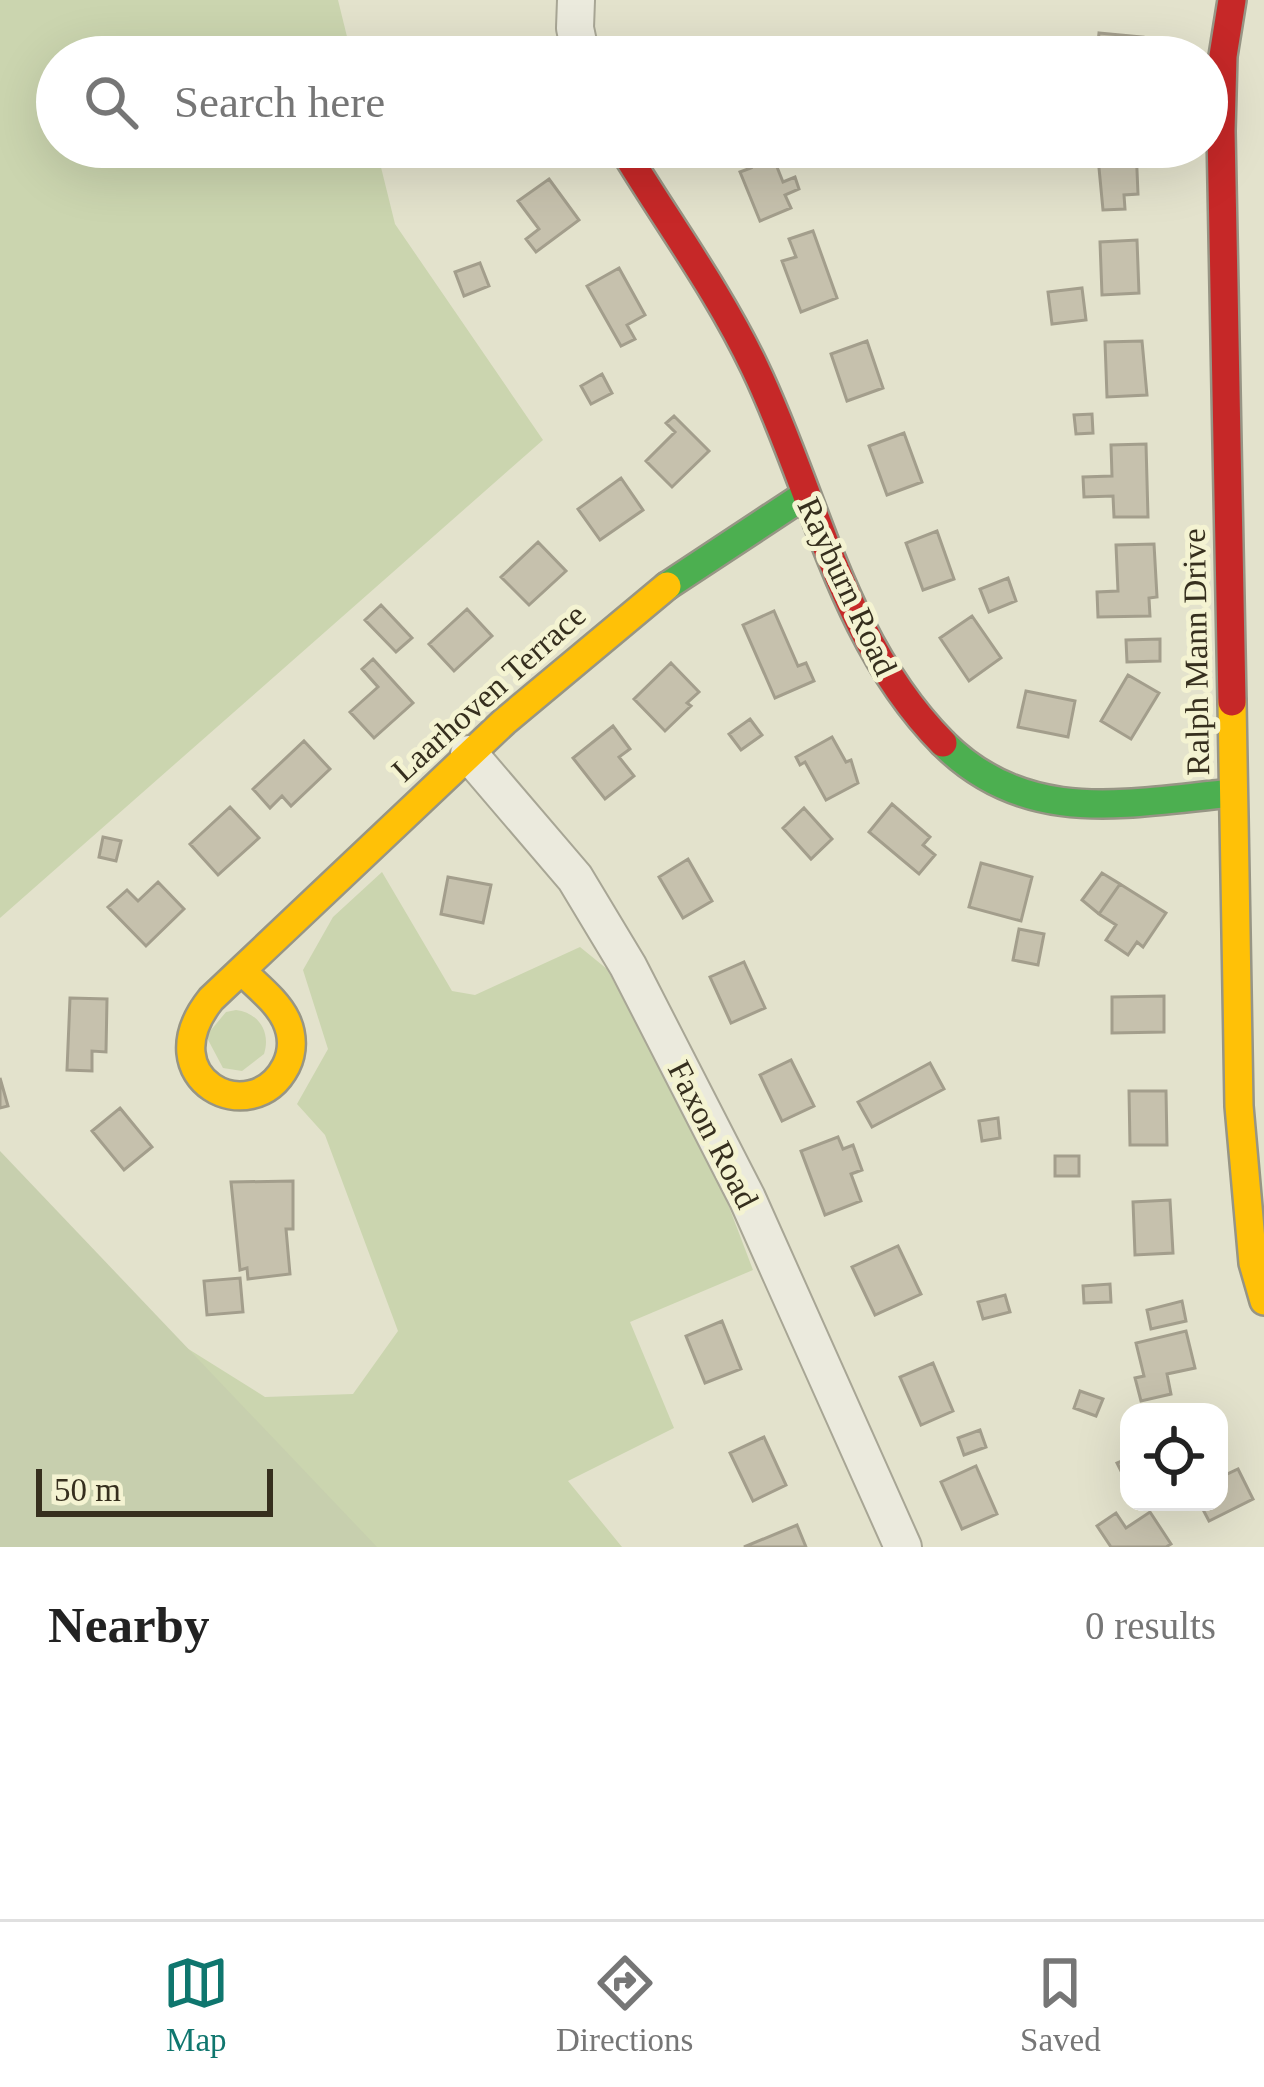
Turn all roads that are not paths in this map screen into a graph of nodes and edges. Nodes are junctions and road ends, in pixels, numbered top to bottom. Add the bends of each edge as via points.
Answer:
1 (577, 0) edge
2 (1232, 0) edge
3 (576, 36) edge
4 (1226, 36) edge
5 (635, 168) edge
6 (1222, 168) edge
7 (805, 495) junction
8 (470, 754) junction
9 (1233, 793) junction
10 (242, 971) junction
11 (1251, 1105) edge
12 (1264, 1301) edge
13 (903, 1547) edge

1 - 3 street
2 - 4 street, Ralph Mann Drive
5 - 7 street, Rayburn Road via 729,316
6 - 9 street, Ralph Mann Drive
7 - 8 street, Laarhoven Terrace via 631,612
7 - 9 street, Rayburn Road via 857,622 897,691 929,734 986,781 1033,800 1092,803
8 - 10 street, Laarhoven Terrace
8 - 13 street, Faxon Road via 575,878 628,966 747,1198
9 - 11 street, Ralph Mann Drive
10 - 10 street, Laarhoven Terrace via 197,1017 188,1044 202,1079 244,1096 278,1081 292,1039 282,1013
11 - 12 street, Ralph Mann Drive via 1253,1263

